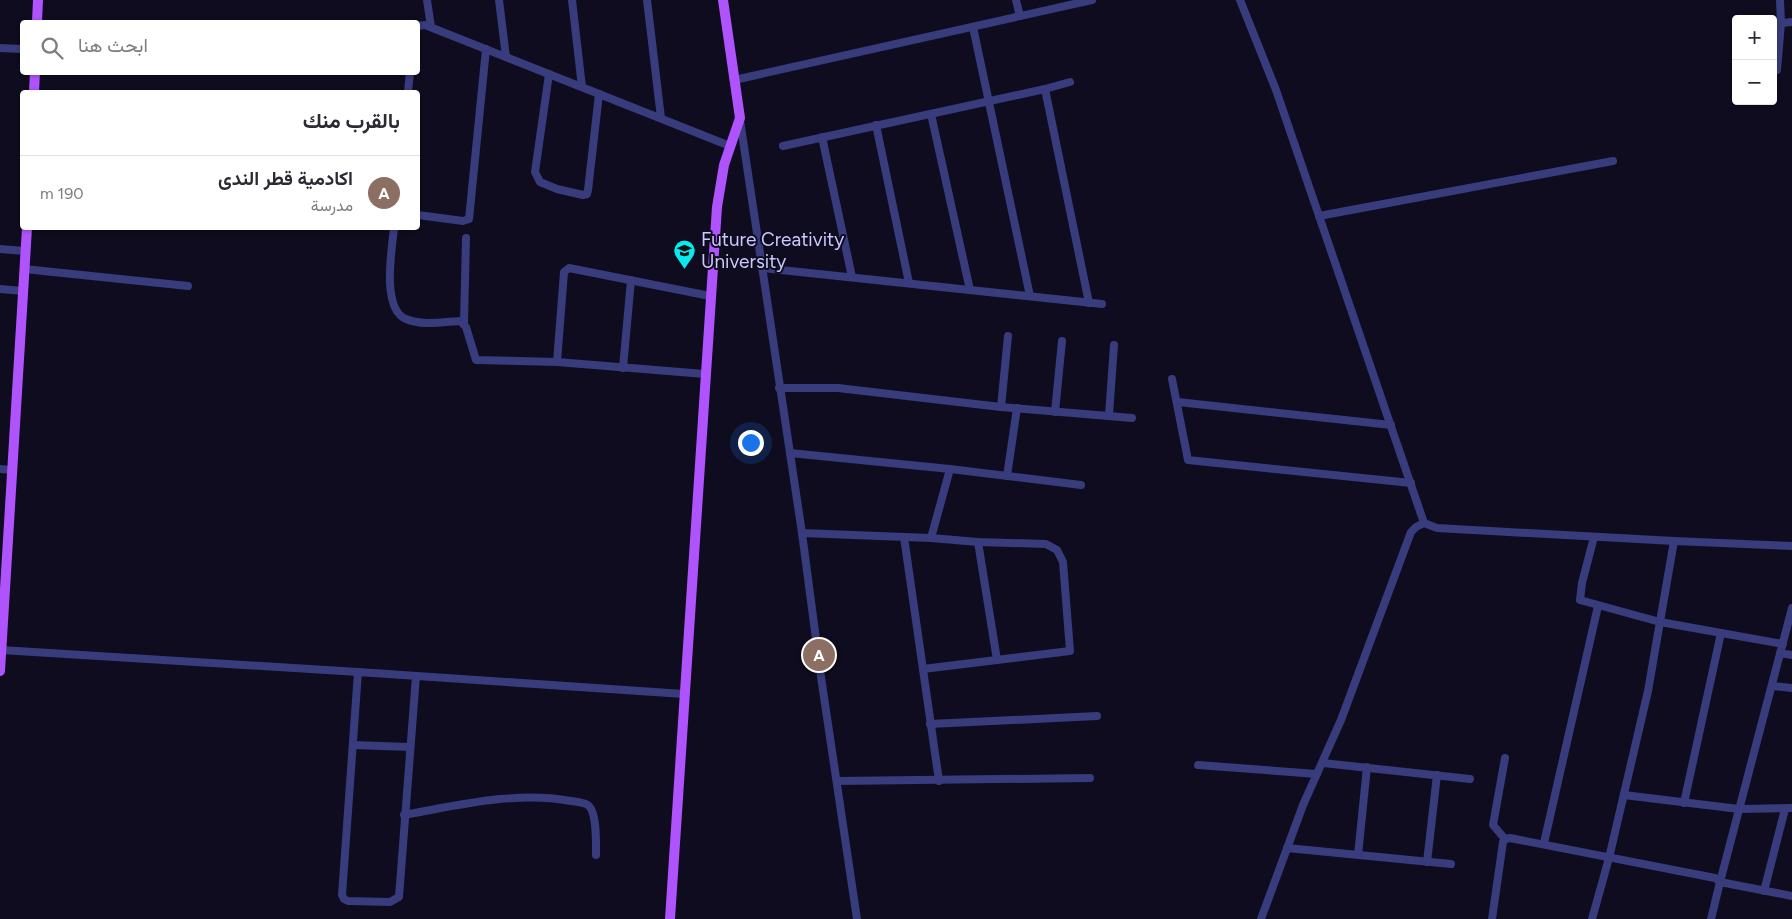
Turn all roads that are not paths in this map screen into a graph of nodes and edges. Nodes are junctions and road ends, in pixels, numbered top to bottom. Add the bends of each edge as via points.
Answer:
1 (38, 0) edge
2 (427, 0) edge
3 (499, 0) edge
4 (572, 0) edge
5 (647, 0) edge
6 (722, 0) edge
7 (1016, 0) edge
8 (1092, 0) edge
9 (1240, 0) edge
10 (1780, 0) edge
11 (1074, 2) edge
12 (1020, 16) junction
13 (37, 20) edge
14 (1792, 22) edge
15 (1781, 23) junction
16 (420, 26) edge
17 (431, 27) junction
18 (973, 27) junction
19 (0, 48) edge
20 (20, 49) edge
21 (486, 49) junction
22 (506, 57) junction
23 (1777, 70) dead end
24 (548, 74) junction
25 (35, 75) edge
26 (410, 75) edge
27 (734, 80) junction
28 (1070, 82) dead end
29 (582, 87) junction
30 (1045, 89) junction
31 (34, 90) edge
32 (408, 90) edge
33 (599, 94) junction
34 (988, 100) junction
35 (931, 114) junction
36 (660, 118) junction
37 (740, 118) junction
38 (876, 126) junction
39 (822, 137) junction
40 (730, 146) junction
41 (783, 146) dead end
42 (1613, 161) dead end
43 (420, 215) edge
44 (1318, 216) junction
45 (27, 230) edge
46 (394, 230) edge
47 (466, 238) dead end
48 (0, 249) edge
49 (25, 251) junction
50 (762, 268) junction
51 (24, 269) junction
52 (852, 277) junction
53 (631, 280) junction
54 (909, 283) junction
55 (188, 286) dead end
56 (0, 289) edge
57 (970, 290) junction
58 (23, 291) junction
59 (710, 296) junction
60 (1030, 296) junction
61 (1089, 303) junction
62 (1102, 304) dead end
63 (464, 323) junction
64 (1008, 336) dead end
65 (1062, 341) dead end
66 (1114, 345) dead end
67 (557, 362) junction
68 (623, 368) junction
69 (705, 374) junction
70 (1172, 379) dead end
71 (780, 388) junction
72 (1178, 402) junction
73 (1001, 407) junction
74 (1016, 408) junction
75 (1054, 412) junction
76 (1109, 416) junction
77 (1132, 418) dead end
78 (1391, 425) junction
79 (790, 453) junction
80 (0, 469) edge
81 (950, 469) junction
82 (12, 470) junction
83 (1007, 476) junction
84 (1411, 483) junction
85 (1081, 485) dead end
86 (1424, 523) junction
87 (802, 533) junction
88 (904, 536) junction
89 (1594, 537) junction
90 (931, 538) junction
91 (1674, 541) junction
92 (978, 542) junction
93 (1792, 546) edge
94 (1598, 606) junction
95 (1792, 608) edge
96 (1660, 622) junction
97 (1721, 633) junction
98 (1782, 644) junction
99 (1, 650) junction
100 (1780, 654) junction
101 (1792, 655) edge
102 (997, 660) junction
103 (923, 669) junction
104 (0, 672) edge
105 (358, 672) junction
106 (416, 676) junction
107 (1772, 686) junction
108 (1792, 688) edge
109 (684, 694) junction
110 (1096, 716) dead end
111 (930, 724) junction
112 (352, 745) junction
113 (410, 747) junction
114 (1505, 758) dead end
115 (1323, 762) junction
116 (1198, 765) dead end
117 (1367, 768) junction
118 (1317, 774) junction
119 (1437, 775) junction
120 (1090, 778) dead end
121 (1470, 779) dead end
122 (939, 780) junction
123 (837, 781) junction
124 (1624, 795) junction
125 (1684, 802) junction
126 (1789, 808) edge
127 (1739, 809) junction
128 (404, 814) junction
129 (1505, 839) junction
130 (1544, 843) junction
131 (1287, 848) junction
132 (596, 855) dead end
133 (1358, 855) junction
134 (1609, 858) junction
135 (1427, 862) junction
136 (1451, 864) dead end
137 (1720, 882) junction
138 (1764, 891) junction
139 (1792, 896) edge
140 (1592, 918) edge
141 (670, 919) edge
142 (857, 919) edge
143 (1261, 919) edge
144 (1492, 919) edge
145 (1603, 919) edge
146 (1711, 919) edge

1 - 13 main road
2 - 17 street
3 - 22 street
4 - 29 street
5 - 36 street
6 - 27 main road
7 - 12 street
8 - 11 street
9 - 44 street via 1276,90
10 - 15 street
11 - 12 street
12 - 18 street
14 - 15 street
15 - 23 street
16 - 17 street
17 - 21 street
18 - 27 street
18 - 34 street
19 - 20 street
21 - 22 street
21 - 43 street via 469,219 462,221
22 - 24 street
24 - 29 street
24 - 33 street via 535,172 540,182 557,189 587,194
25 - 31 main road
26 - 32 street
27 - 37 main road
28 - 30 street
29 - 33 street
30 - 34 street
30 - 61 street
33 - 36 street
34 - 35 street
34 - 60 street
35 - 38 street
35 - 57 street
36 - 40 street
37 - 40 main road
37 - 50 street
38 - 39 street
38 - 54 street
39 - 41 street
39 - 52 street
40 - 59 main road via 719,192
42 - 44 street
44 - 78 street
45 - 49 main road
46 - 63 street via 389,277 394,304 401,316 415,322
47 - 63 street
48 - 49 street
49 - 51 main road
50 - 52 street
50 - 71 street
51 - 55 street
51 - 58 main road
52 - 54 street
53 - 59 street
53 - 67 street via 566,269
53 - 68 street
54 - 57 street
56 - 58 street
57 - 60 street
58 - 82 main road
59 - 69 main road
60 - 61 street
61 - 62 street
63 - 67 street via 476,360
64 - 73 street
65 - 75 street
66 - 76 street
67 - 68 street
68 - 69 street
69 - 109 main road
70 - 72 street
71 - 73 street via 838,388
71 - 79 street
72 - 78 street
72 - 84 street via 1187,457 1192,462
73 - 74 street
74 - 75 street
74 - 83 street
75 - 76 street
76 - 77 street
78 - 84 street
79 - 81 street
79 - 87 street
80 - 82 street
81 - 83 street
81 - 90 street
82 - 99 main road
83 - 85 street
84 - 86 street
86 - 89 street via 1437,528
86 - 115 street via 1411,532
87 - 88 street
87 - 123 street
88 - 90 street
88 - 103 street
89 - 91 street
89 - 94 street via 1579,599
90 - 92 street
91 - 93 street
91 - 96 street
92 - 102 street
92 - 102 street via 1046,544 1057,550 1062,562 1070,651
94 - 96 street
94 - 130 street
95 - 98 street
96 - 97 street
96 - 124 street
97 - 98 street
97 - 125 street
98 - 100 street
99 - 104 main road
99 - 105 street
100 - 101 street
100 - 107 street
102 - 103 street
103 - 111 street
105 - 106 street
105 - 112 street
106 - 109 street
106 - 113 street
107 - 108 street
107 - 127 street
109 - 141 main road
110 - 111 street
111 - 122 street
112 - 113 street
112 - 128 street via 344,899 390,902 399,897
113 - 128 street
114 - 129 street via 1493,825
115 - 117 street
115 - 118 street
116 - 118 street
117 - 119 street
117 - 133 street
118 - 131 street
119 - 121 street
119 - 135 street
120 - 122 street
122 - 123 street
123 - 142 street
124 - 125 street
124 - 134 street
125 - 127 street
126 - 127 street
126 - 138 street
127 - 137 street
128 - 132 street via 482,800 522,797 555,798 586,804 592,812
129 - 130 street
129 - 144 street
130 - 134 street
131 - 133 street
131 - 143 street
133 - 135 street
134 - 137 street via 1715,878
134 - 140 street
135 - 136 street
137 - 138 street
137 - 146 street
138 - 139 street
140 - 145 street

